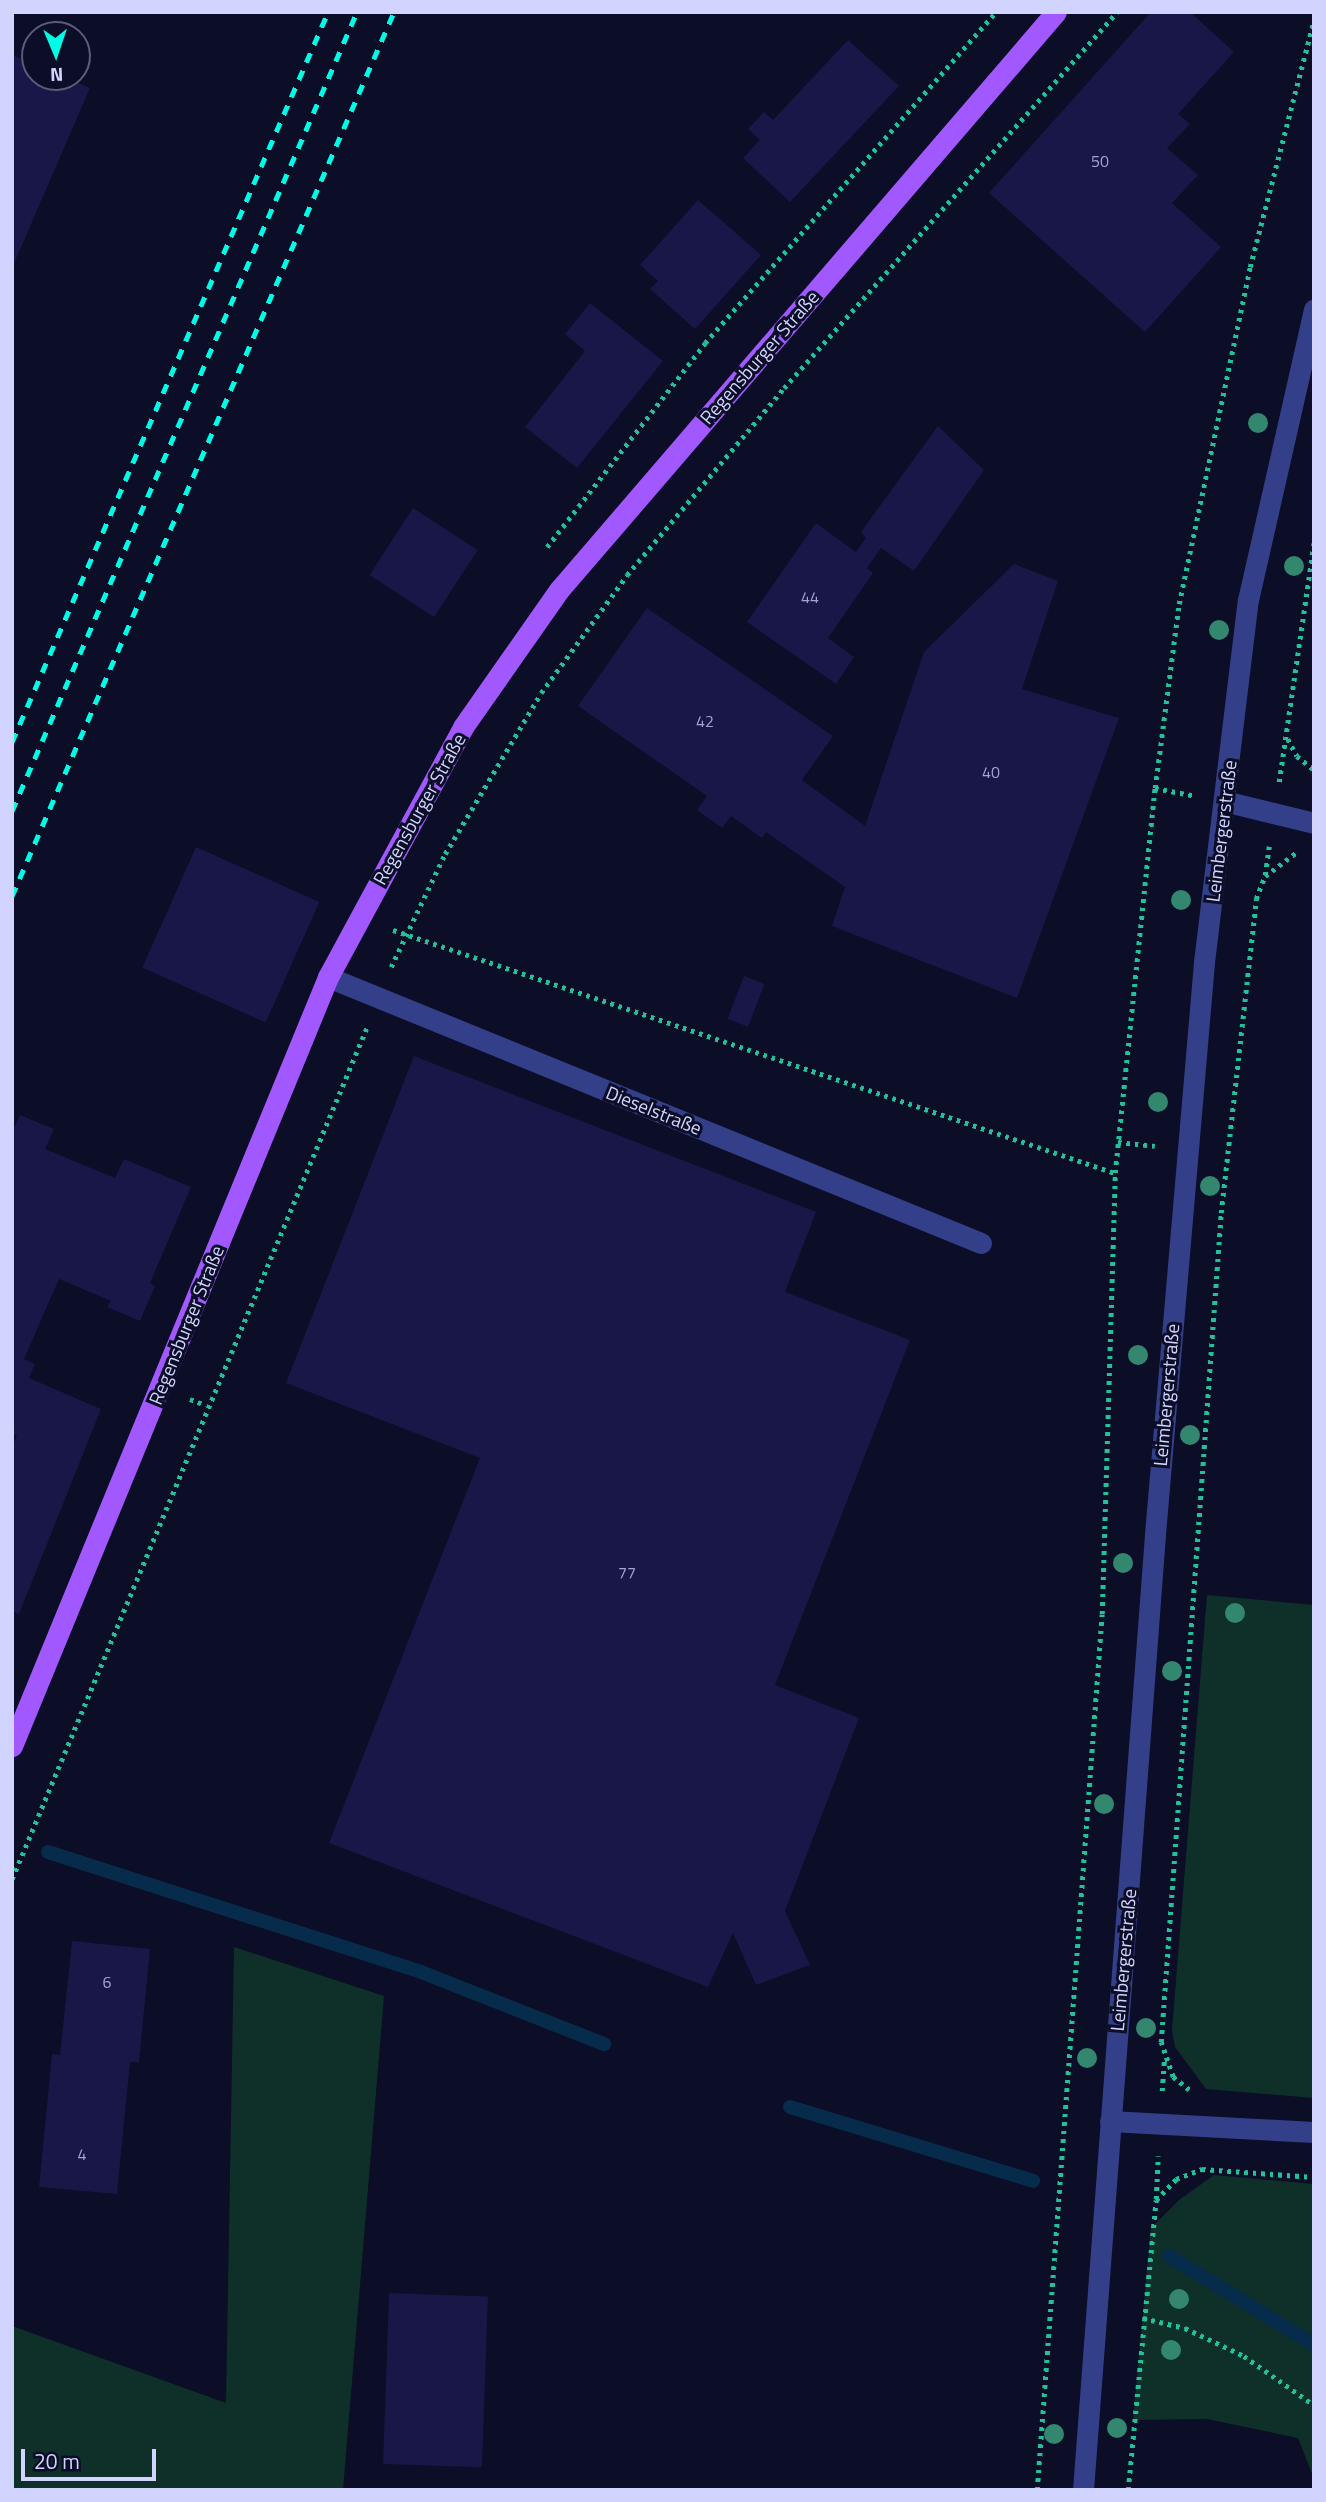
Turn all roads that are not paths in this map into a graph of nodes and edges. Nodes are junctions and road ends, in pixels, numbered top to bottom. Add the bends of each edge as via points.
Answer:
1 (1056, 12) edge
2 (1314, 309) edge
3 (1224, 802) junction
4 (1314, 823) edge
5 (328, 977) junction
6 (981, 1243) dead end
7 (12, 1746) edge
8 (1110, 2121) junction
9 (1314, 2132) edge
10 (1083, 2490) edge

1 - 5 main road, Regensburger Straße via 559,590 463,727
2 - 3 street, Leimbergerstraße via 1248,600
3 - 4 street
3 - 8 street, Leimbergerstraße via 1185,1163
5 - 6 street, Dieselstraße
5 - 7 main road, Regensburger Straße
8 - 9 street
8 - 10 street, Leimbergerstraße

